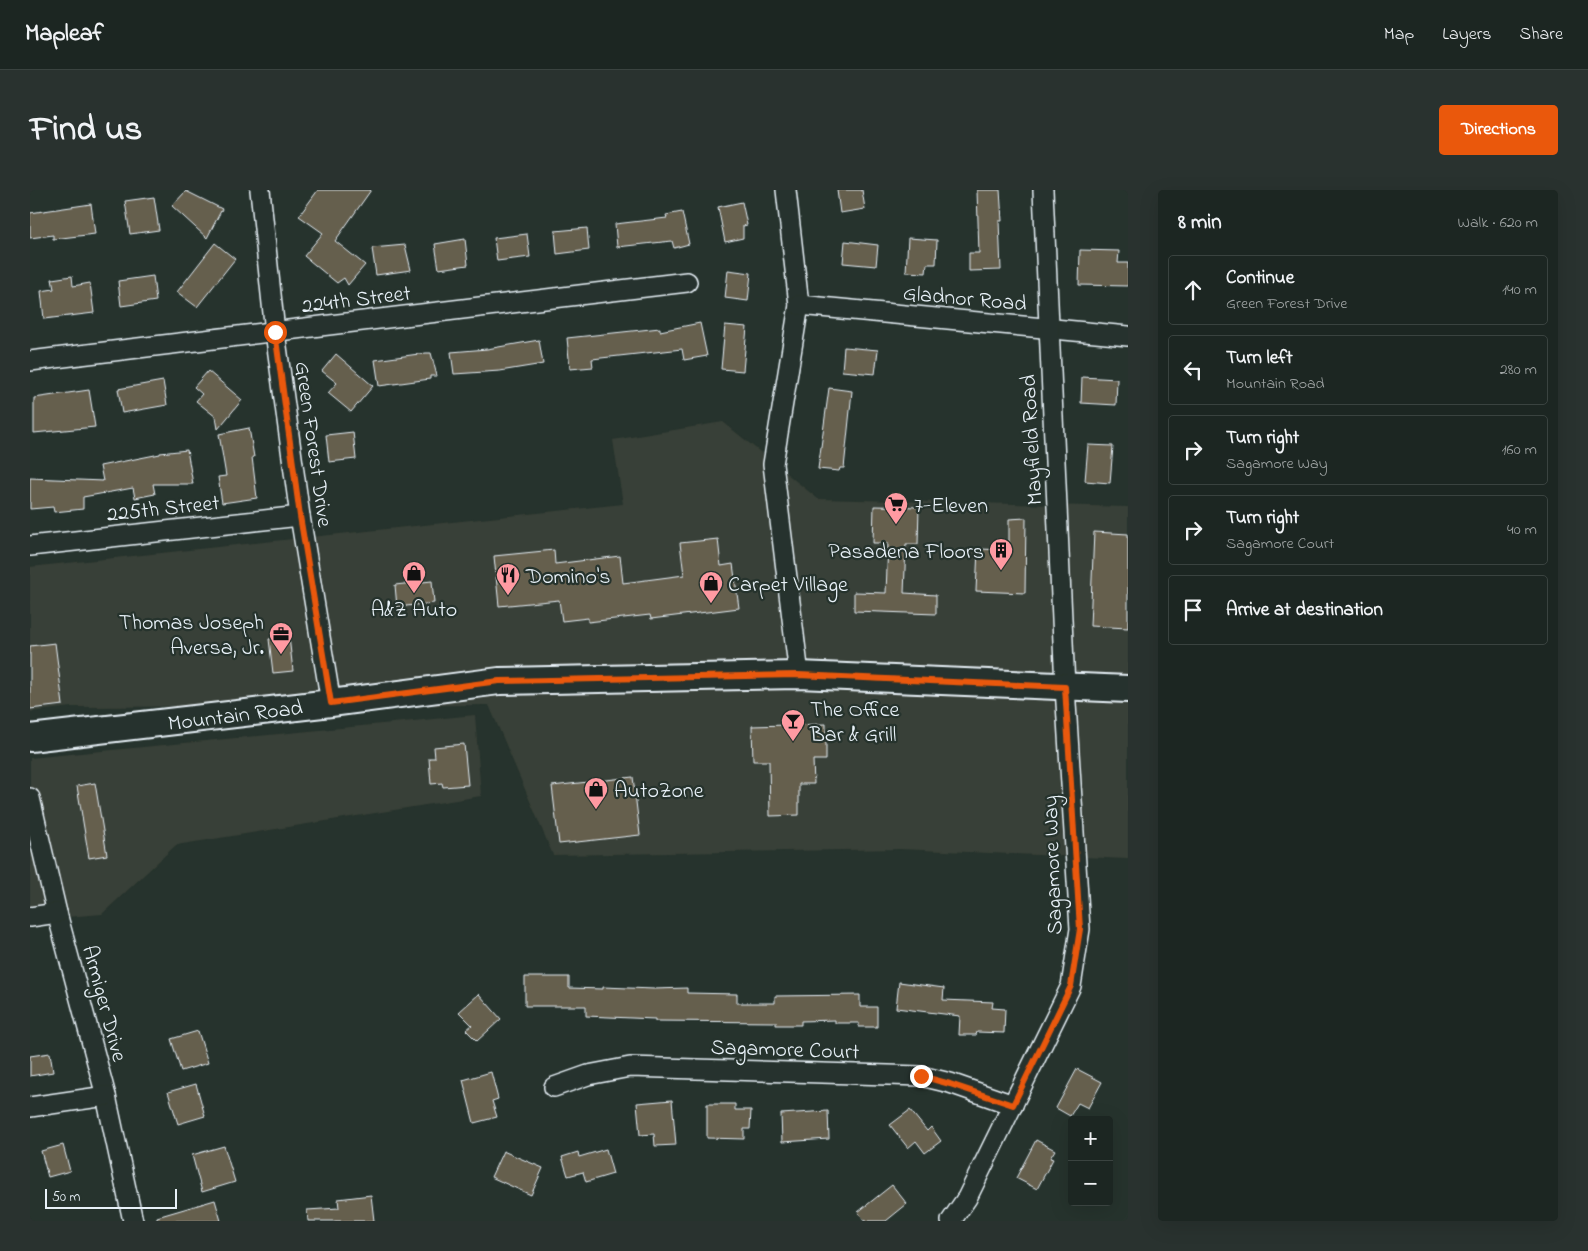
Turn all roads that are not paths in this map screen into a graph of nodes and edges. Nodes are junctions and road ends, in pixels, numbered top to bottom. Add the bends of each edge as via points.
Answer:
1 (260, 190) edge
2 (786, 190) edge
3 (1043, 190) edge
4 (687, 282) dead end
5 (798, 305) junction
6 (1049, 328) junction
7 (275, 332) junction
8 (1128, 336) edge
9 (30, 361) edge
10 (300, 516) junction
11 (30, 546) edge
12 (798, 675) junction
13 (1065, 687) junction
14 (1128, 689) edge
15 (331, 703) junction
16 (30, 738) edge
17 (30, 798) edge
18 (57, 913) junction
19 (30, 916) edge
20 (554, 1087) dead end
21 (106, 1096) junction
22 (1013, 1105) junction
23 (30, 1107) edge
24 (133, 1221) edge
25 (950, 1221) edge

1 - 7 street, Green Forest Drive
2 - 5 street
3 - 6 street, Mayfield Road
4 - 7 street, 224th Street
5 - 6 street, Gladnor Road
5 - 12 street via 773,464
6 - 8 street, Gladnor Road
6 - 13 street, Mayfield Road
7 - 9 street, 224th Street
7 - 10 street, Green Forest Drive
10 - 11 street, 225th Street
10 - 15 street, Green Forest Drive
12 - 13 main road, Mountain Road
12 - 15 main road, Mountain Road via 499,681
13 - 14 main road, Mountain Road
13 - 22 street, Sagamore Way via 1080,929 1071,986
15 - 16 main road, Mountain Road
17 - 18 street, Armiger Drive
18 - 19 street
18 - 21 street, Armiger Drive
20 - 22 street, Sagamore Court via 588,1075 630,1067 921,1076
21 - 23 street
21 - 24 street, Armiger Drive
22 - 25 street, Sagamore Way via 967,1198

